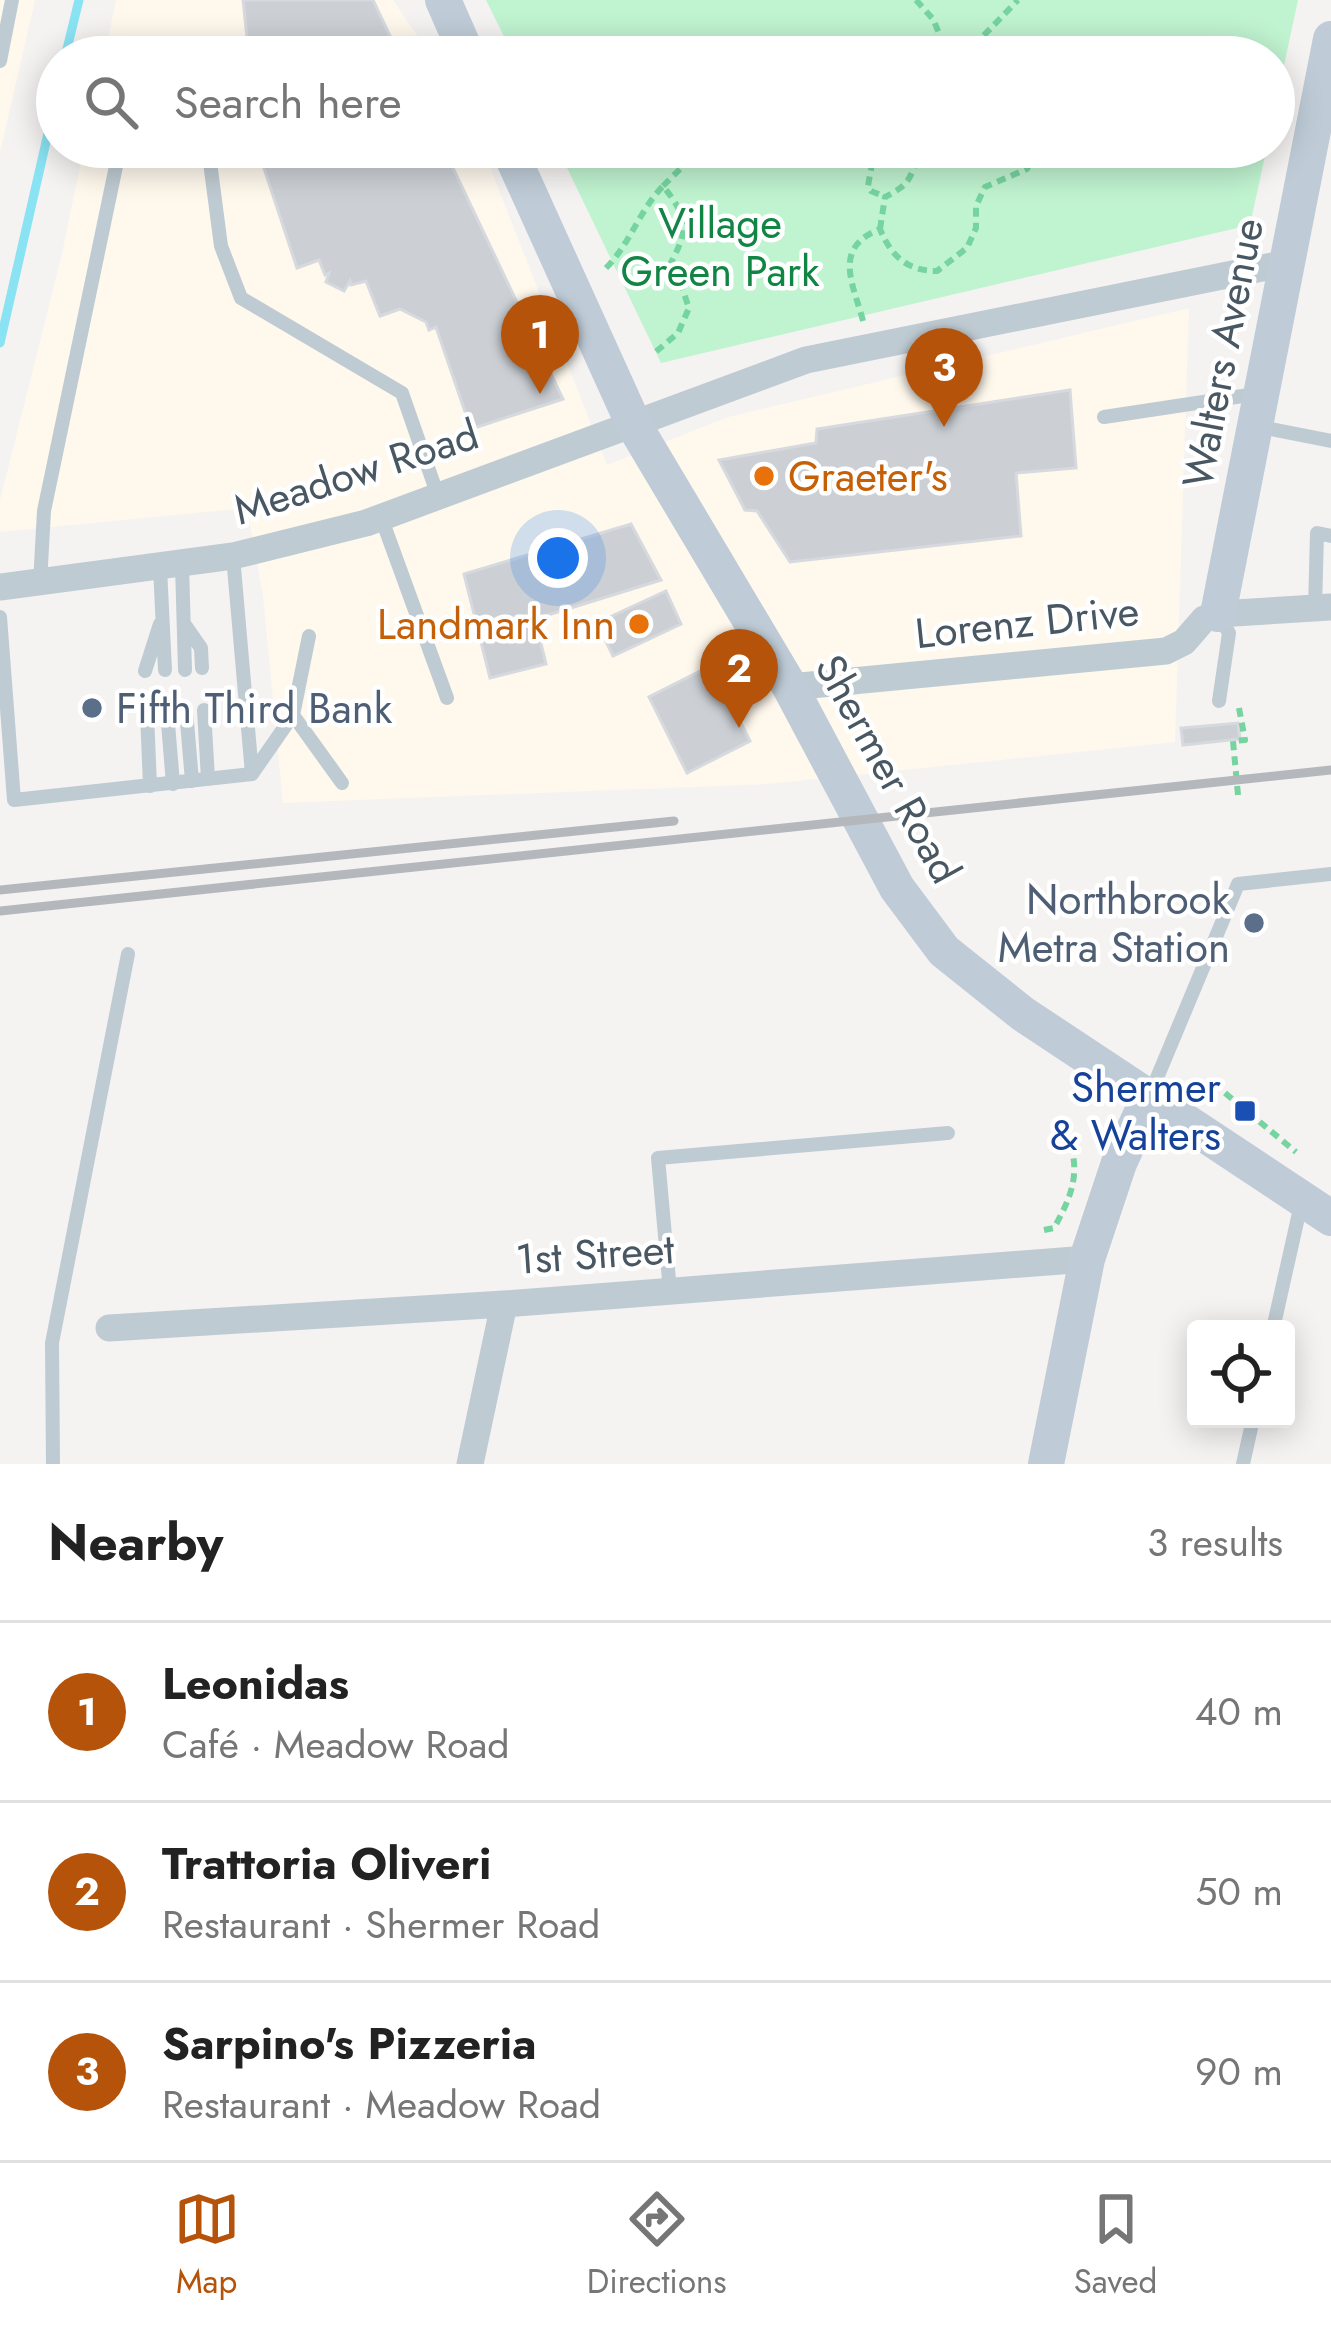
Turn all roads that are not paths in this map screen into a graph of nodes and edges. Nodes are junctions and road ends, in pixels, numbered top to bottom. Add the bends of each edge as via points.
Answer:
1 (12, 0) edge
2 (442, 0) edge
3 (458, 36) edge
4 (1331, 39) edge
5 (0, 61) edge
6 (116, 168) edge
7 (211, 168) edge
8 (518, 168) edge
9 (1287, 263) junction
10 (1258, 410) junction
11 (1104, 417) dead end
12 (634, 424) junction
13 (1331, 441) edge
14 (438, 496) junction
15 (381, 517) junction
16 (1331, 536) edge
17 (233, 556) junction
18 (171, 566) junction
19 (40, 583) junction
20 (0, 587) edge
21 (1323, 607) edge
22 (1218, 614) junction
23 (0, 617) edge
24 (162, 617) junction
25 (183, 623) junction
26 (309, 636) dead end
27 (202, 668) dead end
28 (165, 670) dead end
29 (185, 670) dead end
30 (145, 671) dead end
31 (790, 687) junction
32 (447, 698) dead end
33 (1219, 701) dead end
34 (186, 710) dead end
35 (204, 710) dead end
36 (167, 711) dead end
37 (146, 714) dead end
38 (292, 715) junction
39 (252, 774) junction
40 (208, 779) junction
41 (192, 781) junction
42 (342, 783) dead end
43 (173, 784) junction
44 (150, 786) junction
45 (1331, 874) edge
46 (128, 954) dead end
47 (1148, 1099) junction
48 (948, 1133) dead end
49 (1317, 1209) edge
50 (1087, 1258) junction
51 (670, 1291) junction
52 (504, 1304) junction
53 (1276, 1320) edge
54 (109, 1328) dead end
55 (1251, 1428) edge
56 (53, 1464) edge
57 (470, 1464) edge
58 (1046, 1464) edge
59 (1243, 1464) edge

1 - 5 lane
2 - 3 main road
4 - 9 main road, Walters Avenue
6 - 19 lane via 44,511
7 - 14 lane via 220,247 241,298 402,393
8 - 12 main road, Shermer Road
9 - 10 main road, Walters Avenue
9 - 12 street, Meadow Road via 806,360
10 - 11 lane
10 - 13 lane
10 - 22 main road, Walters Avenue
12 - 14 street, Meadow Road
12 - 31 main road, Shermer Road
14 - 15 street, Meadow Road
15 - 17 street, Meadow Road
15 - 32 lane
16 - 21 lane via 1317,533
17 - 18 street, Meadow Road
17 - 39 lane
18 - 19 street, Meadow Road
18 - 24 lane
18 - 25 lane
19 - 20 street, Meadow Road
21 - 22 street
22 - 31 street, Lorenz Drive via 1166,651
22 - 33 lane via 1229,633
23 - 44 lane via 14,800
24 - 28 lane
24 - 30 lane
25 - 27 lane via 201,648
25 - 29 lane
26 - 38 lane
31 - 47 main road, Shermer Road via 897,888 944,951
34 - 41 lane
35 - 40 lane
36 - 43 lane
37 - 44 lane
38 - 39 lane
38 - 42 lane
39 - 40 lane
40 - 41 lane
41 - 43 lane
43 - 44 lane
45 - 47 lane via 1238,884
46 - 56 lane via 52,1342
47 - 49 main road, Shermer Road
47 - 50 main road
48 - 51 lane via 658,1158
49 - 53 lane
50 - 51 street, 1st Street
50 - 58 main road
51 - 52 street, 1st Street
52 - 54 street, 1st Street
52 - 57 street
55 - 59 lane

